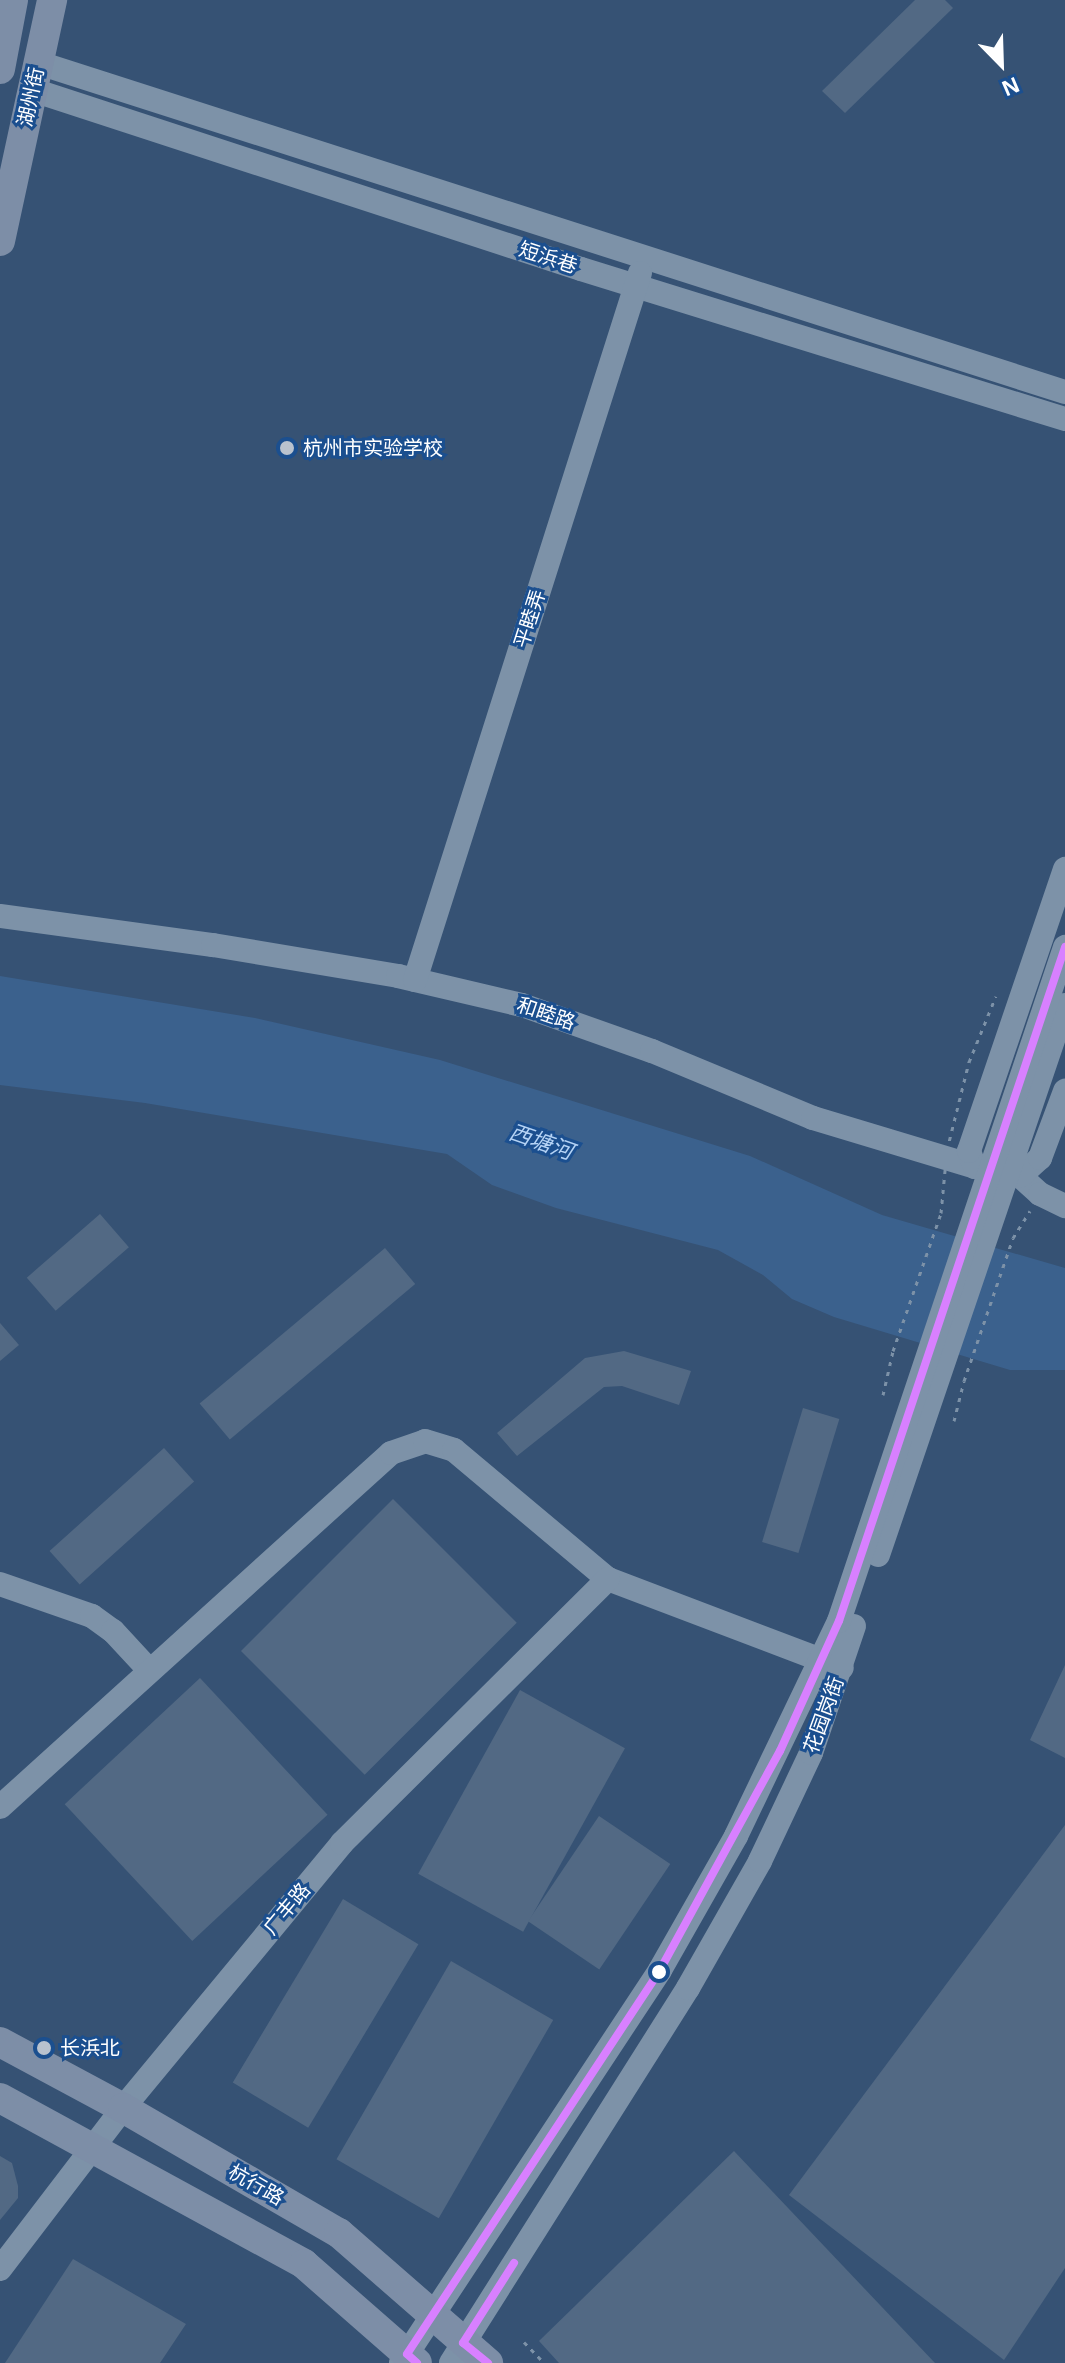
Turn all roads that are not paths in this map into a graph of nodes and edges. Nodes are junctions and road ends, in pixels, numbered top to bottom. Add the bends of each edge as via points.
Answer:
1 (13, 0) edge
2 (52, 0) edge
3 (1, 64) edge
4 (36, 76) junction
5 (0, 241) edge
6 (645, 258) junction
7 (636, 285) junction
8 (1065, 392) edge
9 (1065, 419) edge
10 (1065, 869) edge
11 (0, 916) edge
12 (1065, 947) edge
13 (415, 980) junction
14 (1065, 1005) edge
15 (1065, 1091) edge
16 (975, 1167) junction
17 (1020, 1176) junction
18 (1065, 1206) edge
19 (608, 1579) junction
20 (0, 1584) edge
21 (846, 1623) junction
22 (830, 1665) junction
23 (150, 1671) junction
24 (0, 1807) edge
25 (0, 2042) edge
26 (0, 2098) edge
27 (123, 2108) junction
28 (94, 2147) junction
29 (0, 2269) edge
30 (431, 2315) junction
31 (457, 2353) edge
32 (409, 2360) edge
33 (488, 2363) edge

1 - 3 main road, 湖州街
2 - 4 main road, 湖州街
3 - 4 main road
4 - 5 main road, 湖州街
4 - 6 street, 短浜巷
4 - 7 street, 短浜巷
6 - 7 street, 平睦弄
6 - 8 street, 短浜巷
7 - 9 street, 短浜巷
7 - 13 street, 平睦弄
10 - 16 street via 969,1151
11 - 13 street, 和睦路
12 - 21 street, 花园岗街, bridge
13 - 16 street, 和睦路 via 522,1005 652,1051 813,1118
14 - 21 street, 花园岗街, bridge
15 - 17 street via 1040,1158
16 - 17 street, 和睦路
17 - 18 street
19 - 22 street
19 - 23 street via 454,1450 425,1441 391,1453
19 - 27 street, 广丰路 via 342,1843
20 - 23 street via 92,1616
21 - 22 street, 花园岗街
22 - 30 street, 花园岗街 via 660,1970
22 - 31 street, 花园岗街 via 811,1753 760,1861 688,1988
23 - 24 street
25 - 27 main road, 杭行路
26 - 28 main road
27 - 28 street, 广丰路
27 - 30 main road, 杭行路 via 339,2233
28 - 29 street, 广丰路
28 - 32 main road via 304,2264
30 - 31 main road, 杭行路
30 - 32 street, 花园岗街
31 - 33 main road, 杭行路

